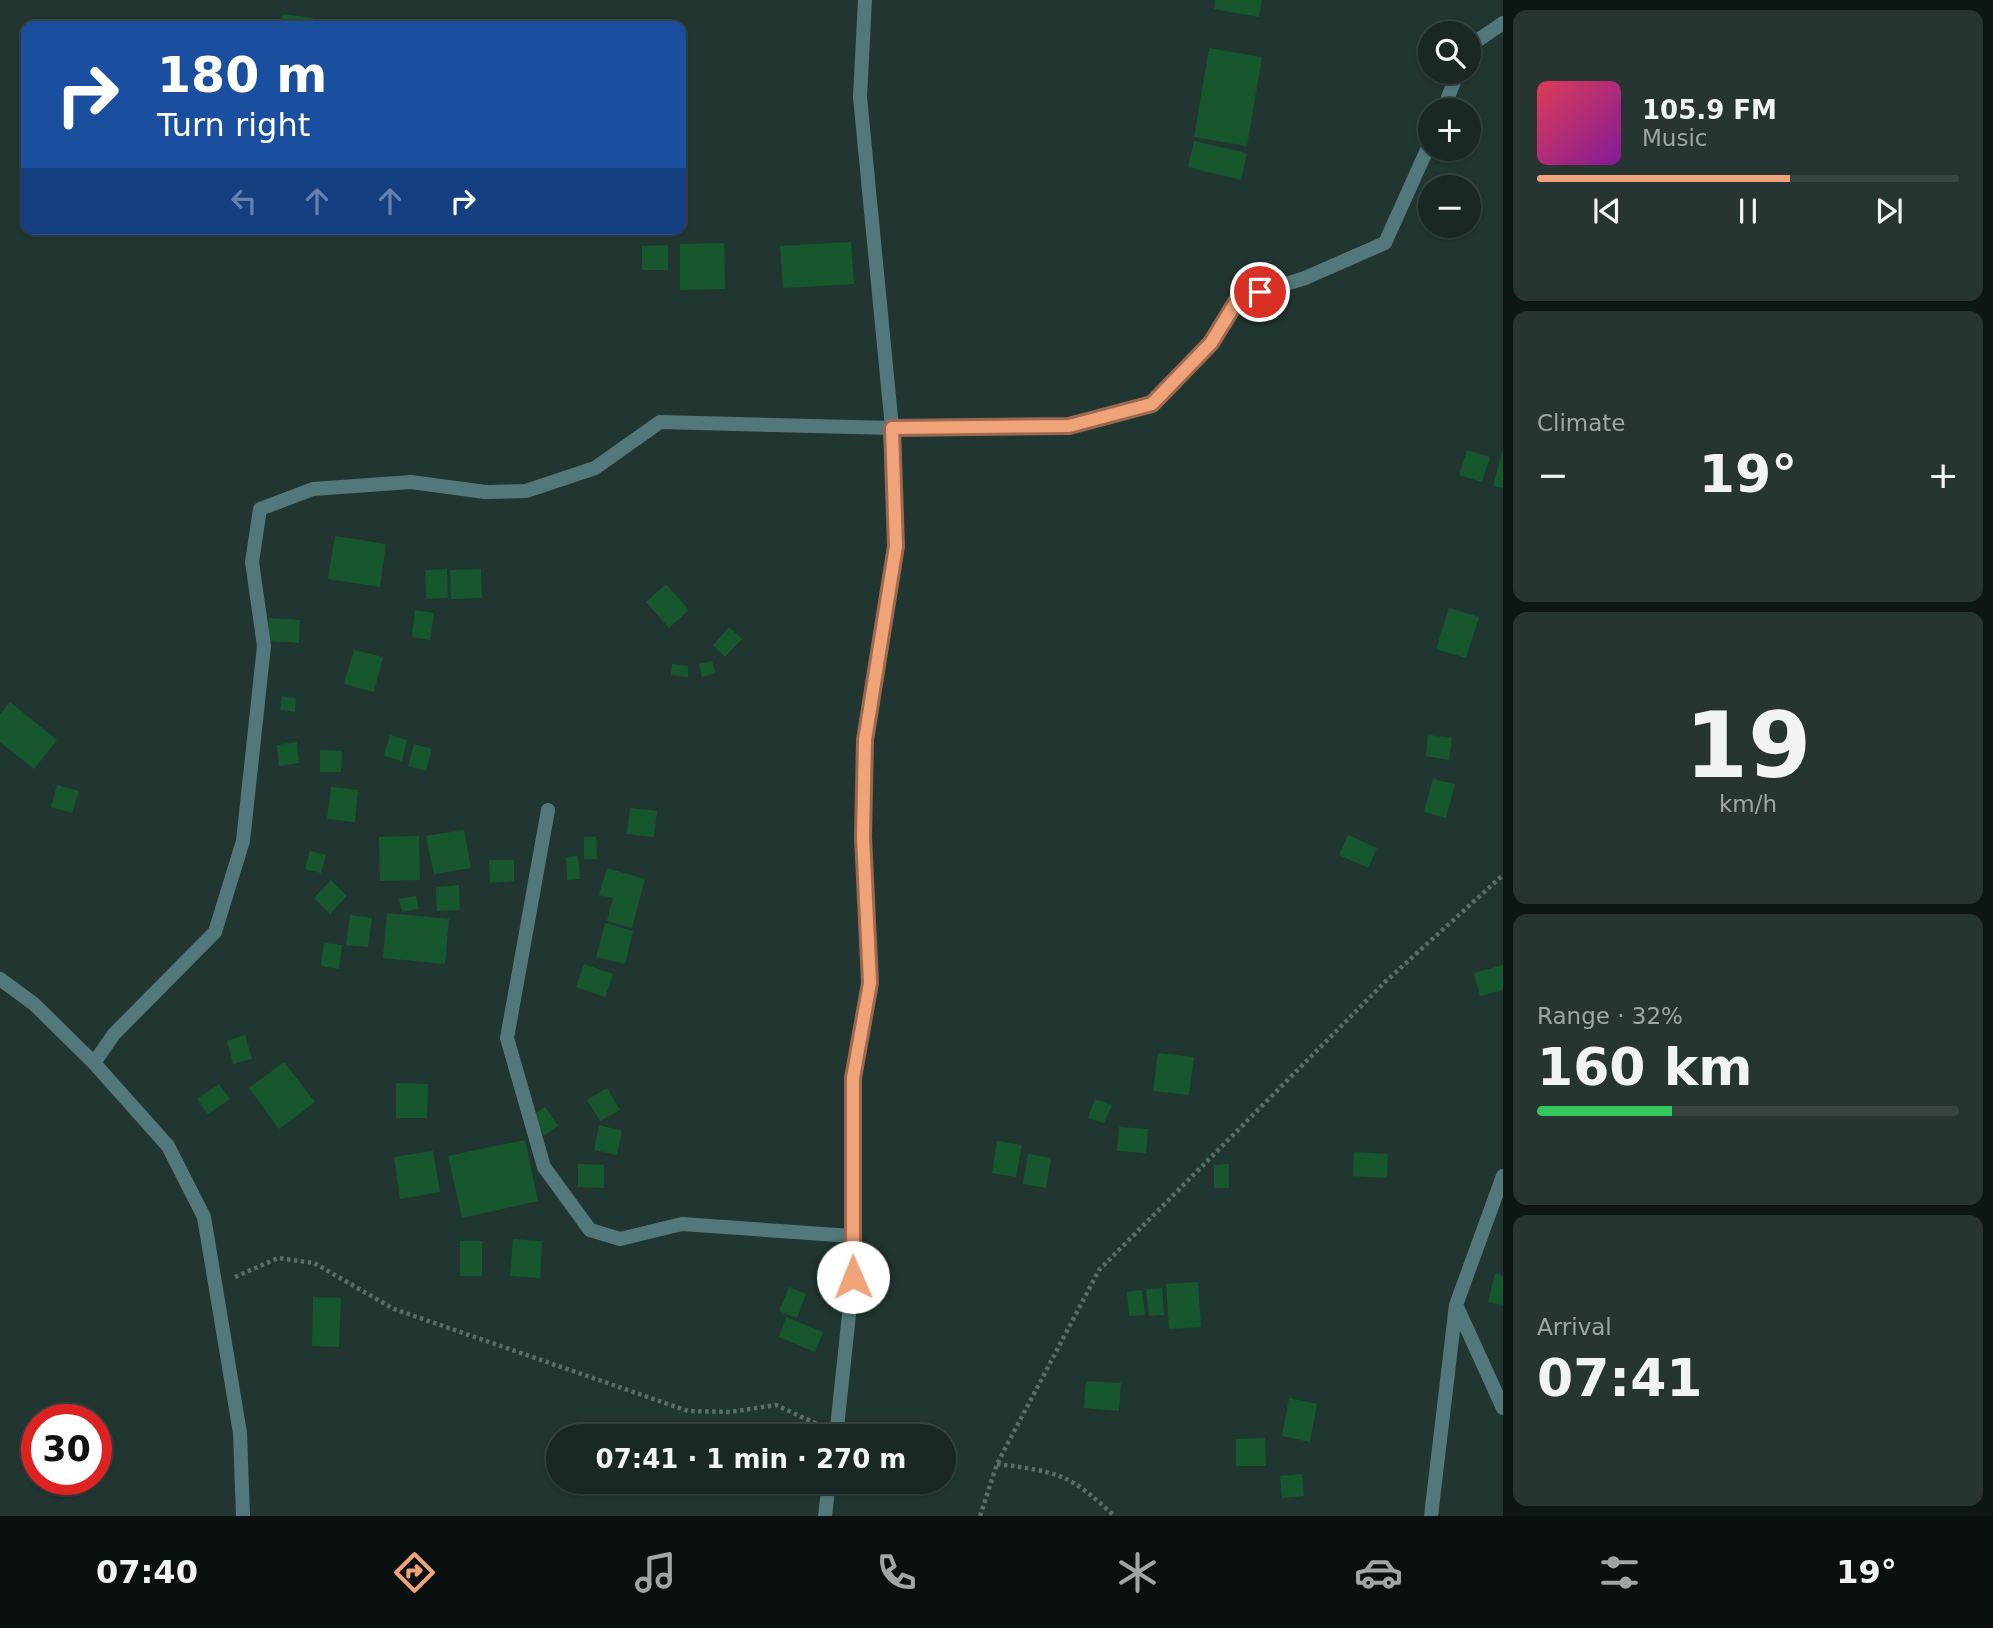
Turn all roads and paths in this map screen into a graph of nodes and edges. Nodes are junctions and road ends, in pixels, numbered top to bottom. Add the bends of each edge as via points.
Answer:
1 (865, 0) edge
2 (1503, 23) edge
3 (1481, 38) edge
4 (1422, 161) edge
5 (892, 428) junction
6 (548, 810) dead end
7 (1503, 875) edge
8 (0, 979) edge
9 (94, 1063) junction
10 (1503, 1176) edge
11 (852, 1236) junction
12 (215, 1286) junction
13 (1456, 1305) junction
14 (1503, 1408) edge
15 (816, 1424) edge
16 (837, 1424) edge
17 (997, 1465) junction
18 (828, 1494) edge
19 (243, 1516) edge
20 (825, 1516) edge
21 (980, 1516) edge
22 (1114, 1516) edge
23 (1431, 1516) edge

1 - 5 street via 860,97
2 - 3 street
4 - 5 street via 1385,243 1305,278 1238,299 1211,343 1152,404 1069,426
5 - 9 street via 660,422 595,468 526,491 485,492 411,482 313,489 260,509 252,562 264,646 243,841 215,932 114,1034
5 - 11 street via 896,546 865,740 863,837 870,983 853,1078
6 - 11 street via 507,1038 544,1167 590,1230 620,1239 682,1224
7 - 17 path via 1385,982 1099,1270
8 - 9 street via 34,1004
9 - 12 street via 169,1146 204,1217
10 - 13 street
11 - 16 street via 853,1277
12 - 15 path via 278,1258 314,1263 394,1309 688,1411 730,1412 776,1405
12 - 19 street via 240,1433
13 - 14 street
13 - 23 street
17 - 21 path
17 - 22 path via 1049,1471 1082,1486
18 - 20 street

